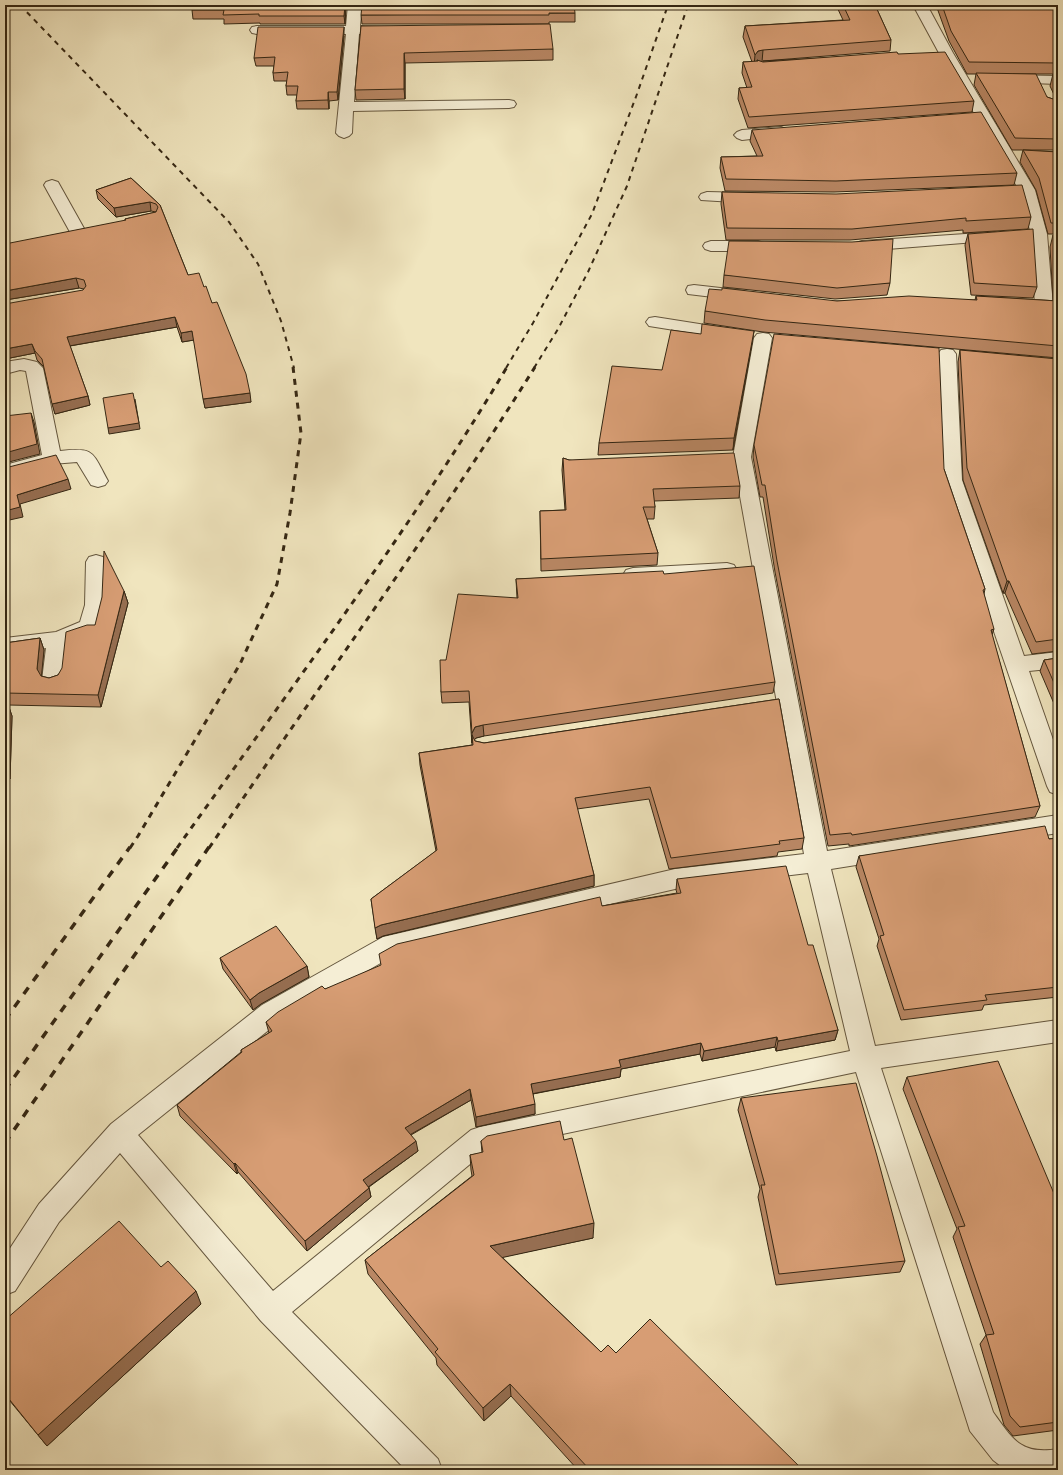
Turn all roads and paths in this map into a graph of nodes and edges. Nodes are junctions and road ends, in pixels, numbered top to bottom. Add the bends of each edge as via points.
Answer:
1 (355, 5) edge
2 (920, 5) edge
3 (257, 30) edge
4 (352, 30) junction
5 (407, 30) edge
6 (946, 53) junction
7 (931, 54) edge
8 (962, 79) junction
9 (977, 79) edge
10 (993, 79) edge
11 (1039, 80) junction
12 (1058, 80) edge
13 (1046, 94) edge
14 (509, 104) dead end
15 (346, 107) junction
16 (798, 131) edge
17 (344, 133) dead end
18 (742, 135) dead end
19 (52, 185) dead end
20 (707, 197) dead end
21 (763, 198) edge
22 (78, 232) edge
23 (1032, 237) junction
24 (711, 246) dead end
25 (773, 246) edge
26 (850, 246) edge
27 (694, 290) dead end
28 (757, 297) edge
29 (1043, 306) edge
30 (656, 322) dead end
31 (947, 354) edge
32 (5, 368) edge
33 (52, 458) junction
34 (5, 471) edge
35 (98, 481) dead end
36 (96, 562) dead end
37 (762, 568) junction
38 (612, 576) edge
39 (58, 639) junction
40 (5, 646) edge
41 (1058, 660) edge
42 (1016, 665) junction
43 (53, 680) edge
44 (1058, 786) edge
45 (1058, 824) edge
46 (817, 862) junction
47 (1058, 1031) edge
48 (865, 1059) junction
49 (120, 1133) junction
50 (5, 1281) edge
51 (271, 1311) junction
52 (1058, 1464) edge
53 (427, 1470) edge

1 - 4 street
2 - 6 street
3 - 4 street
4 - 5 street
4 - 15 street
6 - 7 street
6 - 8 street
8 - 9 street
8 - 23 street via 977,118 1015,156 1019,190
10 - 11 street
11 - 12 street
11 - 13 street
14 - 15 street
15 - 17 street
16 - 18 street
19 - 22 street
20 - 21 street
23 - 26 street
23 - 29 street
24 - 25 street
27 - 28 street
30 - 37 street via 771,339 734,457
31 - 42 street via 952,480
32 - 33 street via 24,364 34,368
33 - 34 street
33 - 35 street via 80,455 86,459
36 - 39 street via 95,605 89,627
37 - 38 street
37 - 46 street via 779,702
39 - 40 street
39 - 43 street
41 - 42 street
42 - 44 street
45 - 46 street
46 - 48 street
46 - 49 street via 675,879 392,944 271,1013
47 - 48 street
48 - 51 street via 480,1139
48 - 52 street via 981,1420 1002,1451 1025,1468 1048,1468
49 - 50 street via 49,1213
49 - 51 street
51 - 53 street

